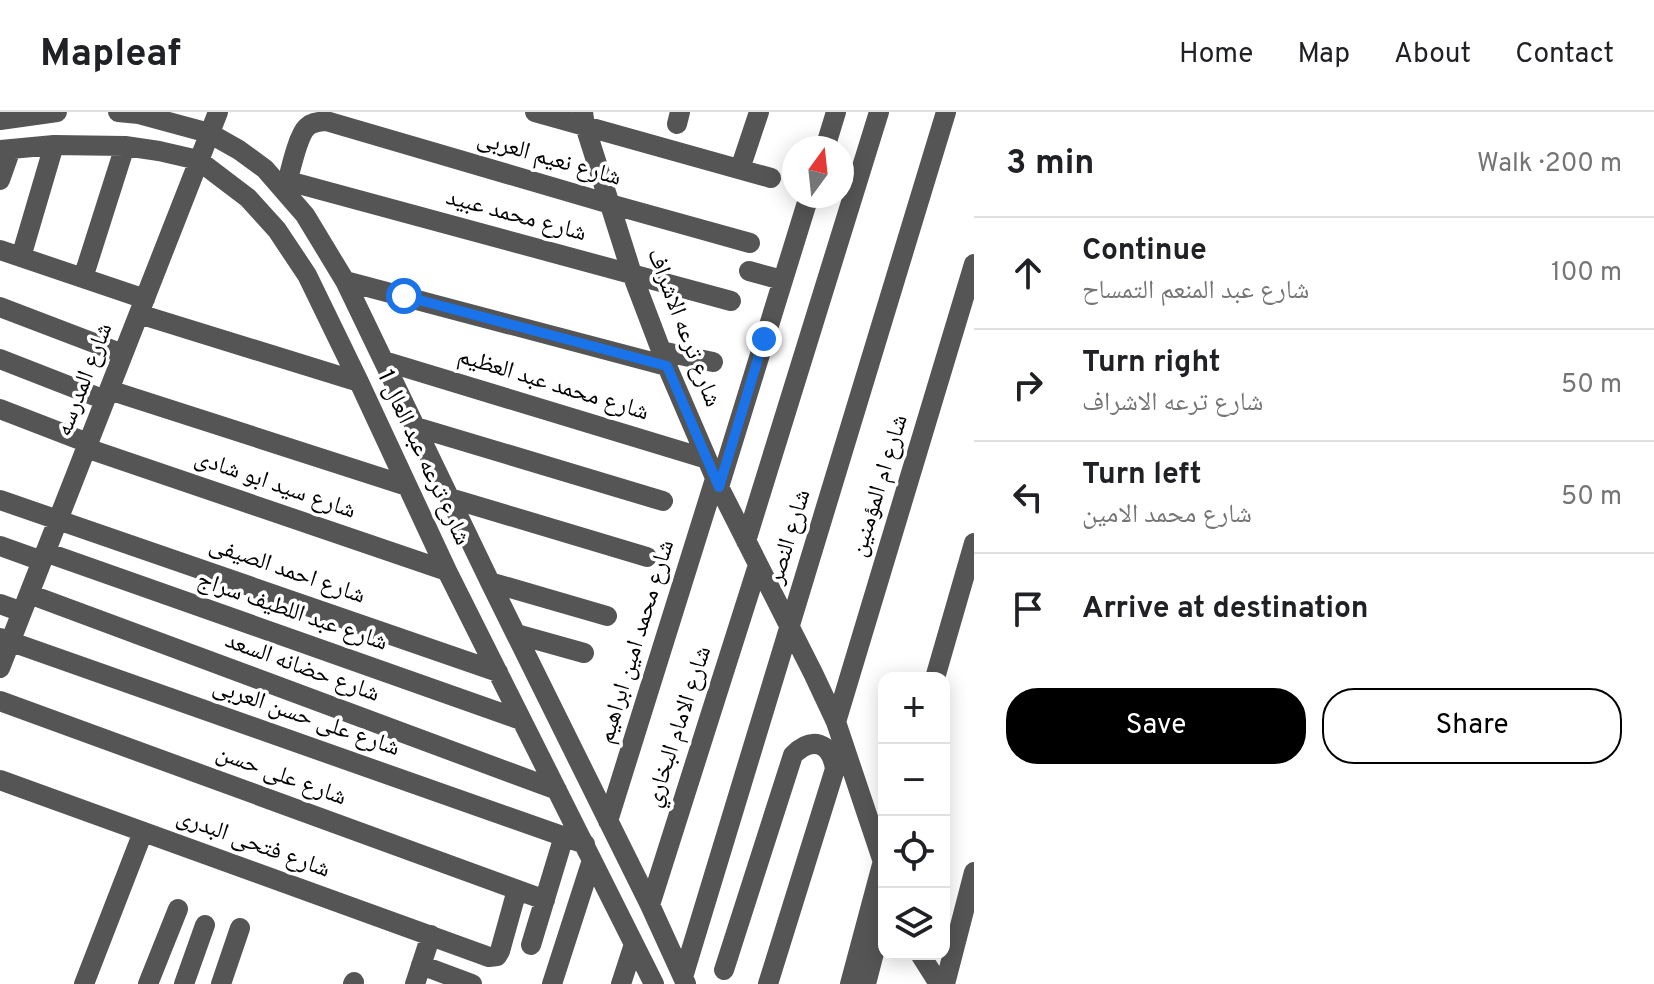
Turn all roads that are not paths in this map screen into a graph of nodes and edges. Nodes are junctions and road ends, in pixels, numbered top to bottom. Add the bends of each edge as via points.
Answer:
1 (57, 112) edge
2 (118, 112) edge
3 (218, 112) edge
4 (535, 112) edge
5 (759, 112) edge
6 (836, 112) edge
7 (879, 112) edge
8 (946, 112) edge
9 (584, 119) edge
10 (0, 120) edge
11 (209, 133) junction
12 (829, 136) edge
13 (54, 145) junction
14 (125, 146) junction
15 (5, 150) edge
16 (198, 160) junction
17 (740, 169) junction
18 (771, 178) dead end
19 (0, 180) edge
20 (286, 186) junction
21 (610, 204) junction
22 (805, 208) edge
23 (750, 243) dead end
24 (0, 250) edge
25 (21, 257) junction
26 (974, 264) edge
27 (749, 271) dead end
28 (632, 274) junction
29 (83, 278) junction
30 (782, 280) junction
31 (345, 281) junction
32 (731, 301) dead end
33 (0, 307) edge
34 (142, 307) junction
35 (123, 354) junction
36 (0, 359) edge
37 (664, 359) junction
38 (384, 361) junction
39 (713, 362) dead end
40 (359, 382) junction
41 (107, 395) junction
42 (0, 409) edge
43 (416, 427) junction
44 (87, 446) junction
45 (707, 459) junction
46 (717, 483) junction
47 (407, 486) junction
48 (450, 498) junction
49 (0, 500) edge
50 (663, 501) dead end
51 (58, 520) junction
52 (746, 541) junction
53 (974, 543) edge
54 (0, 546) edge
55 (43, 557) junction
56 (647, 557) dead end
57 (758, 565) junction
58 (447, 571) junction
59 (490, 582) junction
60 (25, 603) junction
61 (0, 604) edge
62 (607, 616) dead end
63 (790, 628) junction
64 (516, 634) junction
65 (5, 640) edge
66 (584, 653) dead end
67 (0, 668) edge
68 (498, 672) junction
69 (937, 672) edge
70 (0, 701) edge
71 (521, 720) junction
72 (836, 722) junction
73 (0, 780) edge
74 (557, 790) junction
75 (608, 821) junction
76 (143, 832) junction
77 (564, 836) junction
78 (878, 844) edge
79 (589, 852) junction
80 (974, 872) edge
81 (878, 883) edge
82 (517, 890) junction
83 (545, 900) junction
84 (650, 905) junction
85 (178, 909) dead end
86 (205, 925) dead end
87 (240, 928) dead end
88 (431, 935) junction
89 (878, 937) edge
90 (634, 944) junction
91 (531, 945) dead end
92 (670, 950) junction
93 (924, 960) edge
94 (644, 963) junction
95 (724, 970) dead end
96 (418, 975) edge
97 (684, 980) edge
98 (84, 984) edge
99 (148, 984) edge
100 (184, 984) edge
101 (221, 984) edge
102 (472, 984) edge
103 (552, 984) edge
104 (621, 984) edge
105 (654, 984) edge
106 (768, 984) edge
107 (850, 984) edge
108 (866, 984) edge
109 (942, 984) edge

1 - 10 street
2 - 11 street, شارع ترعه عبد العال 1
3 - 11 street, شارع المدرسه
4 - 9 street
5 - 17 street
6 - 12 street
7 - 52 street
8 - 63 street, شارع النصر
9 - 17 street
9 - 21 street, شارع ترعه الاشراف
11 - 16 street, شارع المدرسه
11 - 20 street, شارع ترعه عبد العال 1
13 - 14 street, شارع ترعه عبد العال 1
13 - 15 street, شارع ترعه عبد العال 1
13 - 25 street
14 - 16 street, شارع ترعه عبد العال 1
14 - 29 street
15 - 19 street
16 - 34 street, شارع المدرسه
16 - 40 street, شارع ترعه عبد العال 1 via 248,198 277,230 307,275
17 - 18 street
20 - 21 street, شارع نعيم العربى via 301,135 308,126 326,121
20 - 28 street, شارع محمد عبيد
20 - 31 street, شارع ترعه عبد العال 1
21 - 23 street, شارع نعيم العربى
21 - 28 street, شارع ترعه الاشراف
22 - 30 street, شارع محمد امين ابراهيم
24 - 25 street
25 - 29 street
26 - 72 street, شارع ام المؤمنين
27 - 30 street
28 - 32 street, شارع محمد عبيد
28 - 37 street, شارع ترعه الاشراف
29 - 34 street
30 - 46 street, شارع محمد امين ابراهيم
31 - 37 street
31 - 38 street, شارع ترعه عبد العال 1
33 - 35 street
34 - 35 street, شارع المدرسه
34 - 40 street
35 - 41 street, شارع المدرسه
36 - 41 street
37 - 39 street
37 - 45 street, شارع ترعه الاشراف
38 - 43 street, شارع ترعه عبد العال 1
38 - 45 street, شارع محمد عبد العظيم
40 - 47 street, شارع ترعه عبد العال 1
41 - 44 street, شارع المدرسه
41 - 47 street
42 - 44 street, شارع سيد ابو شادى
43 - 48 street, شارع ترعه عبد العال 1
43 - 50 street
44 - 51 street, شارع المدرسه
44 - 58 street, شارع سيد ابو شادى
45 - 46 street, شارع ترعه الاشراف
46 - 52 street, شارع ترعه الاشراف
46 - 75 street, شارع محمد امين ابراهيم
47 - 58 street, شارع ترعه عبد العال 1
48 - 56 street
48 - 59 street, شارع ترعه عبد العال 1
49 - 51 street, شارع احمد الصيفى
51 - 55 street, شارع المدرسه
51 - 68 street, شارع احمد الصيفى
52 - 57 street, شارع ترعه الاشراف
53 - 69 street
54 - 55 street, شارع عبد اللطيف سراج
55 - 60 street, شارع المدرسه
55 - 71 street, شارع عبد اللطيف سراج
57 - 63 street, شارع ترعه الاشراف
57 - 84 street, شارع الامام البخاري
58 - 68 street, شارع ترعه عبد العال 1
59 - 62 street
59 - 64 street, شارع ترعه عبد العال 1
60 - 61 street, شارع حضانه السعد
60 - 65 street, شارع المدرسه
60 - 74 street, شارع حضانه السعد
63 - 72 street, شارع ترعه الاشراف
63 - 97 street, شارع النصر
64 - 66 street
64 - 75 street, شارع ترعه عبد العال 1
65 - 67 street, شارع المدرسه
65 - 77 street, شارع على حسن العربى
68 - 71 street, شارع ترعه عبد العال 1
70 - 82 street, شارع على حسن
71 - 74 street, شارع ترعه عبد العال 1
72 - 78 street, شارع ترعه الاشراف
73 - 76 street, شارع فتحى البدرى
74 - 79 street, شارع ترعه عبد العال 1
75 - 84 street, شارع ترعه عبد العال 1
76 - 88 street, شارع فتحى البدرى
76 - 98 street
77 - 79 street, شارع على حسن العربى
77 - 83 street
79 - 90 street, شارع ترعه عبد العال 1
79 - 103 street
80 - 109 street
81 - 107 street
82 - 83 street, شارع على حسن
82 - 88 street, شارع فتحى البدرى via 497,956
83 - 91 street
84 - 92 street, شارع ترعه عبد العال 1
85 - 99 street
86 - 100 street
87 - 101 street
88 - 96 street
89 - 108 street
90 - 94 street, شارع ترعه عبد العال 1
90 - 104 street
92 - 94 street
92 - 97 street, شارع ترعه عبد العال 1
93 - 109 street
94 - 105 street, شارع ترعه عبد العال 1
95 - 106 street via 793,755 813,743 833,756 835,769
96 - 102 street

